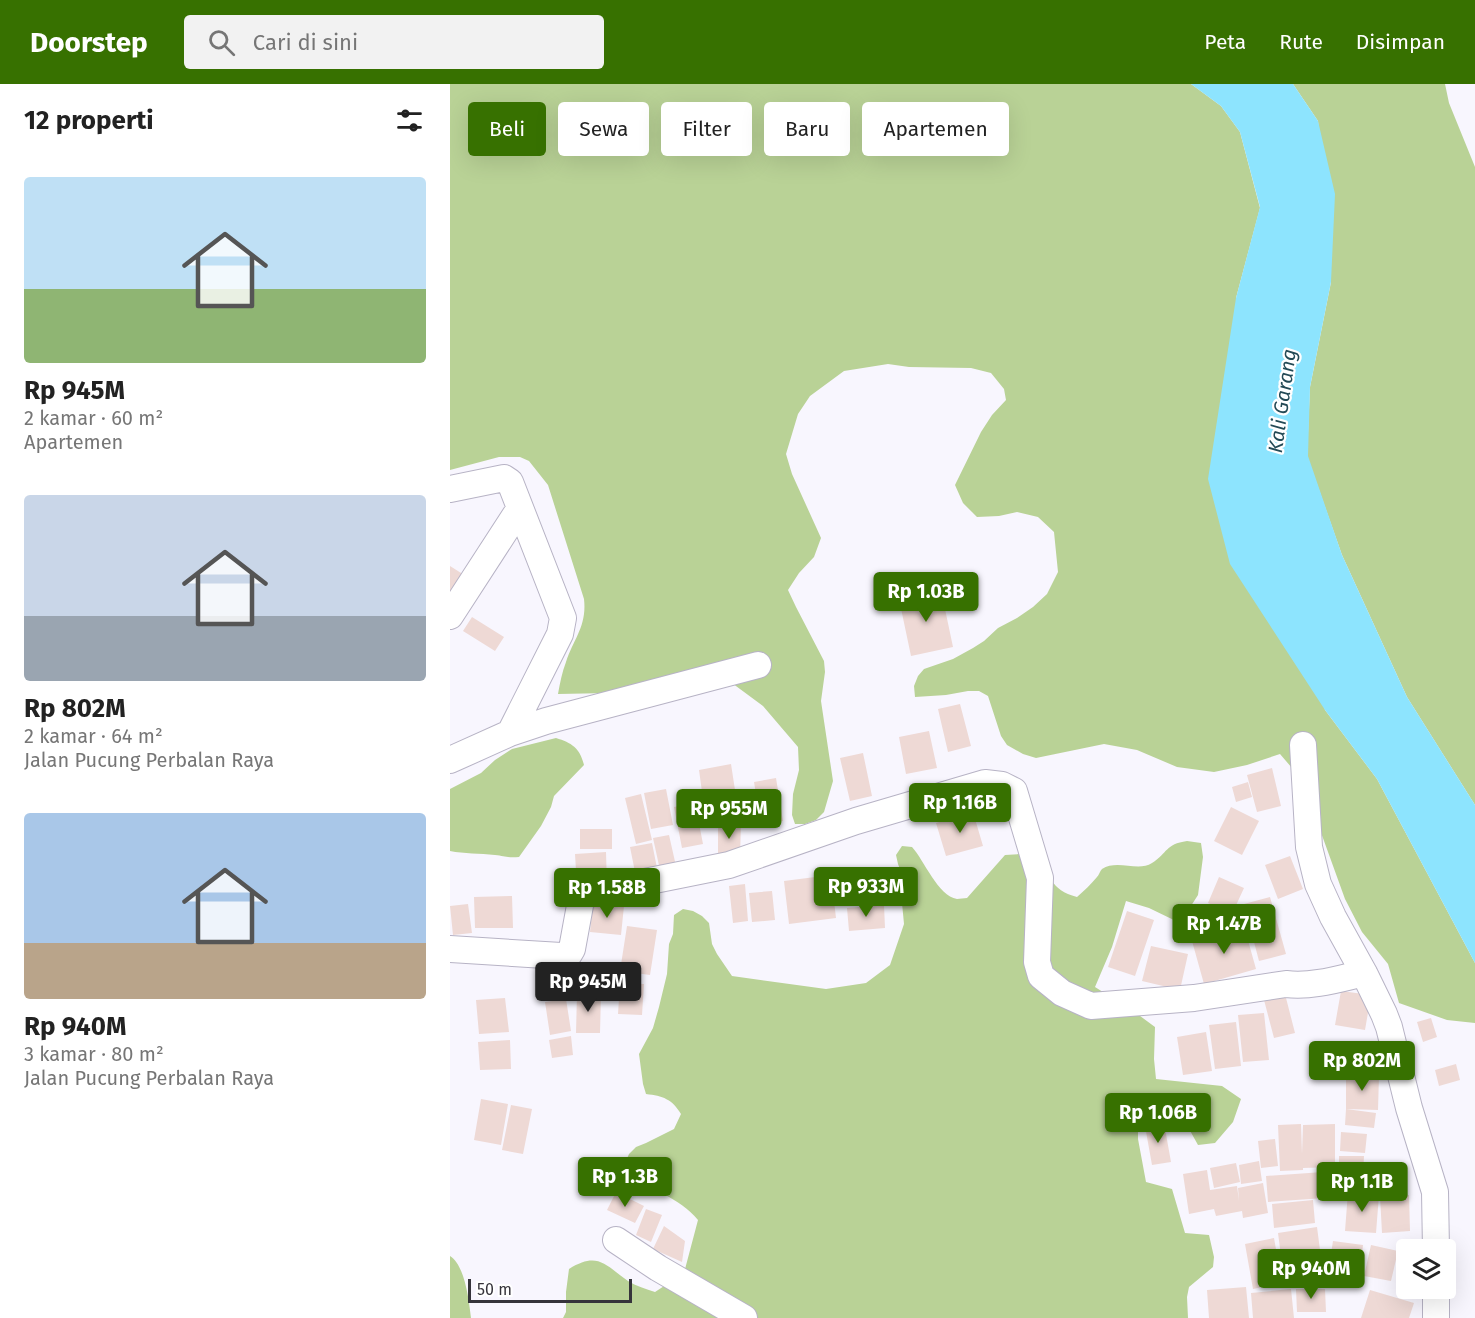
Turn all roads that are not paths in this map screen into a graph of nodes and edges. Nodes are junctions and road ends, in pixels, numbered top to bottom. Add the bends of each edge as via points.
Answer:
1 (450, 489) edge
2 (520, 508) junction
3 (450, 616) edge
4 (758, 665) dead end
5 (510, 733) junction
6 (1303, 745) dead end
7 (450, 760) edge
8 (450, 949) edge
9 (1364, 973) junction
10 (1436, 1239) edge
11 (616, 1240) dead end
12 (1436, 1299) edge
13 (744, 1318) edge
14 (1436, 1318) edge

1 - 2 street via 504,478 510,482
2 - 3 street
2 - 5 street via 563,618 560,634
4 - 5 street
5 - 7 street
6 - 9 street via 1309,848 1317,884
8 - 9 street via 569,954 581,900 590,893 729,865 856,821 985,783 1014,791 1040,878 1037,962 1041,976 1062,993 1091,1006 1194,998 1286,984 1299,986
9 - 10 street via 1389,1027 1435,1192
11 - 13 street
12 - 14 street

